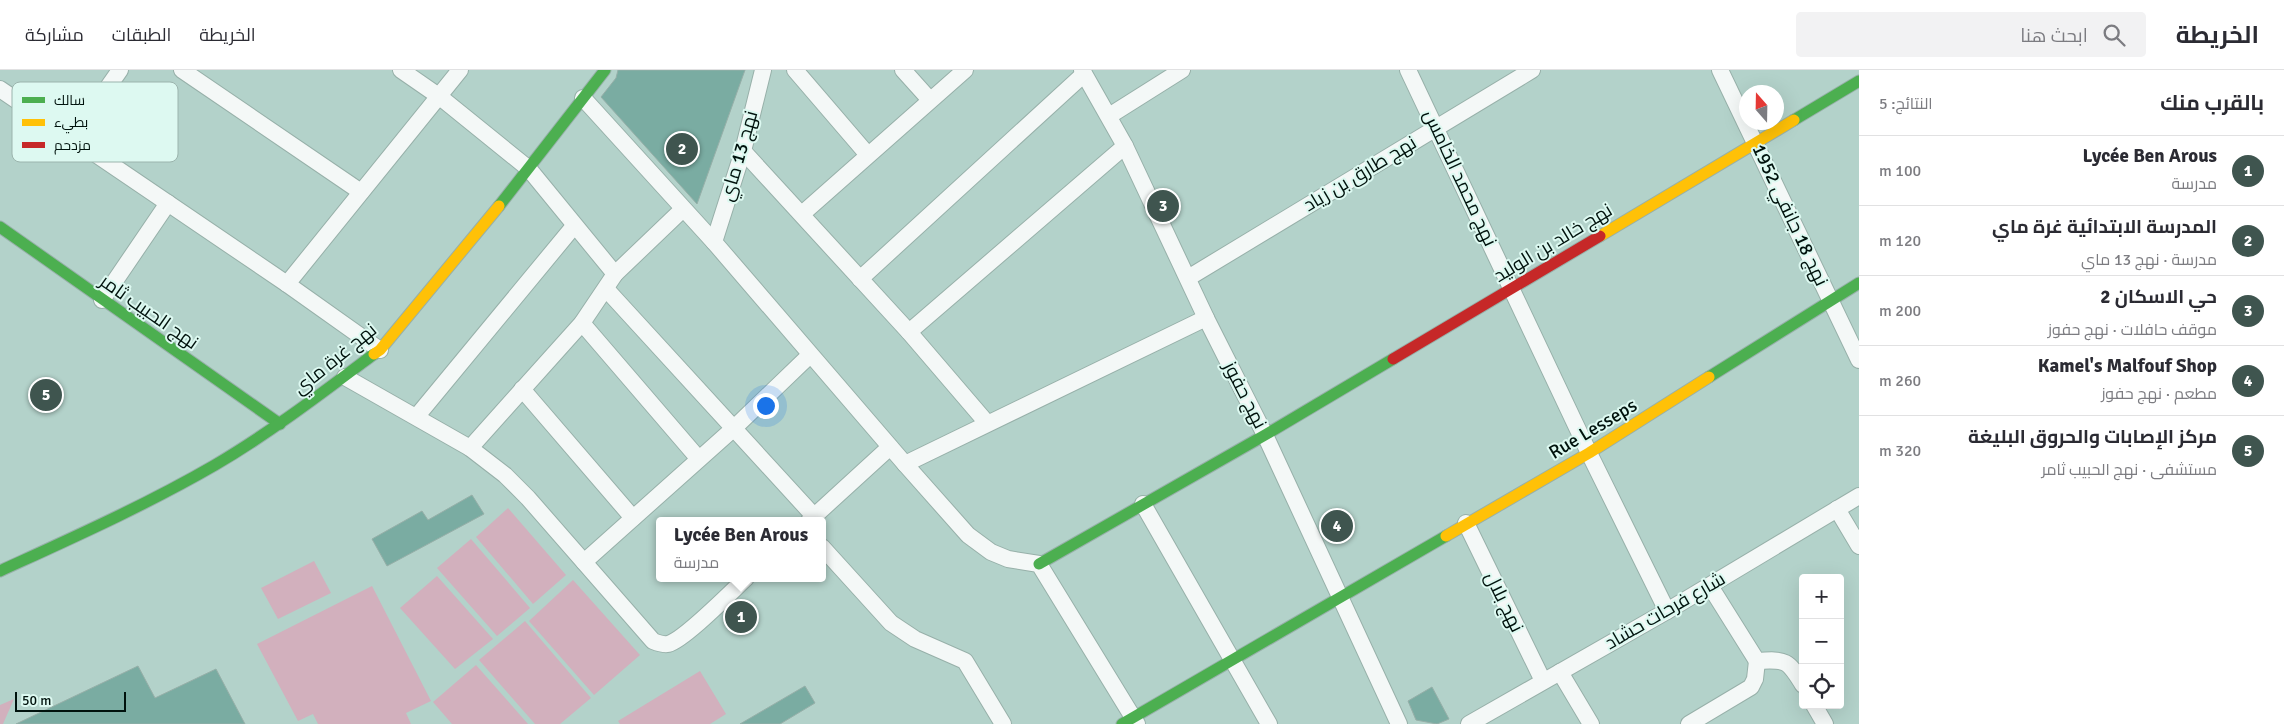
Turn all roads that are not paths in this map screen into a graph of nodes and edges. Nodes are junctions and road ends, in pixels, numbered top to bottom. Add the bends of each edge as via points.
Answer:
1 (120, 70) edge
2 (182, 70) edge
3 (401, 70) edge
4 (460, 70) edge
5 (605, 70) edge
6 (763, 70) edge
7 (795, 70) edge
8 (903, 70) edge
9 (965, 70) edge
10 (1182, 70) edge
11 (1408, 70) edge
12 (1532, 70) edge
13 (1720, 70) edge
14 (1083, 72) edge
15 (1859, 81) edge
16 (112, 82) edge
17 (0, 89) edge
18 (12, 97) edge
19 (440, 97) junction
20 (583, 98) junction
21 (930, 100) junction
22 (1109, 116) junction
23 (1436, 128) junction
24 (1755, 142) junction
25 (1125, 146) junction
26 (743, 151) junction
27 (868, 154) junction
28 (109, 162) edge
29 (529, 169) junction
30 (361, 192) junction
31 (168, 203) junction
32 (683, 209) junction
33 (802, 214) junction
34 (574, 226) junction
35 (0, 227) edge
36 (714, 242) junction
37 (616, 274) junction
38 (1188, 278) junction
39 (860, 279) junction
40 (1859, 283) edge
41 (287, 284) junction
42 (1511, 288) junction
43 (607, 290) junction
44 (102, 300) junction
45 (1830, 301) junction
46 (1206, 318) junction
47 (582, 323) junction
48 (909, 332) junction
49 (380, 350) junction
50 (810, 355) junction
51 (1859, 360) edge
52 (346, 377) junction
53 (522, 389) junction
54 (417, 416) junction
55 (986, 423) junction
56 (280, 424) junction
57 (733, 429) junction
58 (1265, 434) junction
59 (890, 447) junction
60 (470, 448) junction
61 (1589, 453) junction
62 (698, 458) junction
63 (904, 464) junction
64 (1859, 496) edge
65 (1143, 504) junction
66 (1837, 509) junction
67 (810, 517) edge
68 (812, 517) edge
69 (632, 518) junction
70 (1466, 523) junction
71 (1859, 545) edge
72 (826, 551) edge
73 (584, 562) junction
74 (1039, 564) junction
75 (0, 571) edge
76 (742, 582) edge
77 (1710, 586) junction
78 (1340, 596) junction
79 (1667, 611) junction
80 (1232, 659) junction
81 (1757, 661) junction
82 (1560, 672) junction
83 (1799, 679) edge
84 (1543, 681) junction
85 (1816, 709) edge
86 (1131, 722) edge
87 (1003, 724) edge
88 (1269, 724) edge
89 (1399, 724) edge
90 (1469, 724) edge
91 (1591, 724) edge
92 (1689, 724) edge
93 (1825, 724) edge

1 - 16 street
2 - 30 street
3 - 19 street
4 - 19 street
5 - 20 street, نهج غرة ماي
6 - 26 street, نهج 13 ماي
7 - 27 street
8 - 21 street
9 - 21 street
10 - 22 street
11 - 23 street, نهج محمد الخامس
12 - 23 street, نهج طارق بن زياد
13 - 24 street, نهج 18 جانفي 1952
14 - 22 street, نهج حفوز
14 - 39 street
15 - 24 street, نهج خالد بن الوليد
17 - 18 street
19 - 29 street
19 - 30 street
20 - 29 street, نهج غرة ماي
20 - 32 street
21 - 27 street
22 - 25 street, نهج حفوز
23 - 38 street, نهج طارق بن زياد
23 - 42 street, نهج محمد الخامس
24 - 42 street, نهج خالد بن الوليد
24 - 45 street, نهج 18 جانفي 1952
25 - 38 street, نهج حفوز
25 - 48 street
26 - 33 street
26 - 36 street, نهج 13 ماي
27 - 33 street
28 - 31 street
29 - 34 street
29 - 49 street, نهج غرة ماي
30 - 41 street
31 - 41 street
31 - 44 street
32 - 36 street
32 - 37 street
33 - 39 street
34 - 37 street
34 - 54 street
35 - 44 street, نهج الحبيب ثامر
36 - 50 street
37 - 43 street
38 - 46 street, نهج حفوز
39 - 48 street
40 - 45 street, Rue Lesseps
41 - 49 street
42 - 58 street, نهج خالد بن الوليد
42 - 61 street, نهج محمد الخامس
43 - 47 street
43 - 57 street
44 - 56 street, نهج الحبيب ثامر
45 - 51 street, نهج 18 جانفي 1952
45 - 61 street, Rue Lesseps
46 - 55 street
46 - 58 street, نهج حفوز
47 - 53 street
47 - 62 street
48 - 55 street
49 - 52 street, نهج غرة ماي
50 - 57 street
50 - 59 street
52 - 54 street
52 - 56 street, نهج غرة ماي
53 - 60 street
53 - 69 street
54 - 60 street
55 - 63 street
56 - 75 street, نهج غرة ماي via 214,465 96,527
57 - 62 street
57 - 67 street
58 - 65 street, نهج خالد بن الوليد
58 - 78 street, نهج حفوز
59 - 63 street
59 - 68 street
60 - 73 street via 528,498
61 - 70 street, Rue Lesseps
61 - 79 street, نهج محمد الخامس
62 - 69 street
63 - 74 street via 981,546 1008,558
64 - 66 street, شارع فرحات حشاد
65 - 74 street, نهج خالد بن الوليد
65 - 80 street
66 - 71 street
66 - 77 street, شارع فرحات حشاد
69 - 73 street
70 - 78 street, Rue Lesseps
70 - 84 street, نهج بلال
72 - 87 street via 891,623 915,639 965,662
73 - 76 street via 647,636 659,644 670,644 684,634
74 - 86 street
77 - 79 street, شارع فرحات حشاد
77 - 81 street
78 - 80 street, Rue Lesseps
78 - 89 street, نهج حفوز
79 - 82 street, شارع فرحات حشاد
80 - 86 street, Rue Lesseps
80 - 88 street
81 - 83 street via 1786,662
81 - 92 street via 1751,687
82 - 84 street, شارع فرحات حشاد
82 - 91 street
84 - 90 street, شارع فرحات حشاد
85 - 93 street

